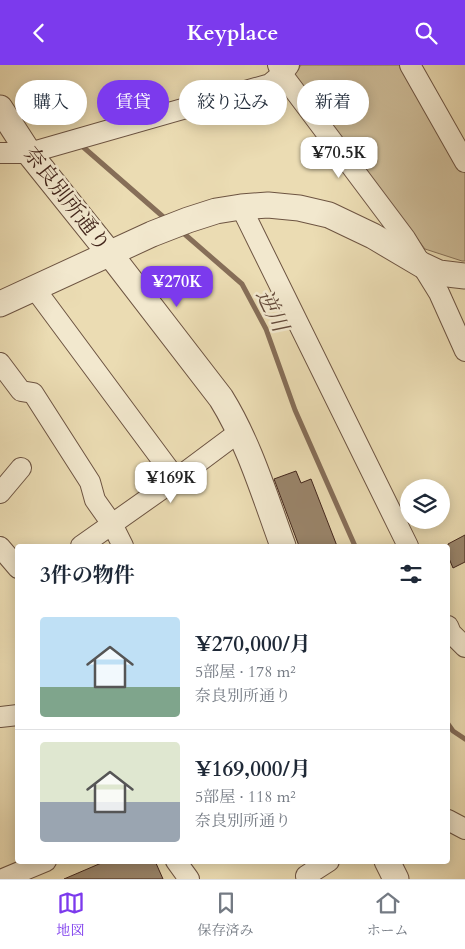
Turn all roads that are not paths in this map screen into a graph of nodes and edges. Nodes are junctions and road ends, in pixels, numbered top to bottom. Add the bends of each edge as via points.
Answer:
1 (410, 65) edge
2 (283, 68) edge
3 (0, 108) edge
4 (0, 153) edge
5 (29, 153) junction
6 (465, 161) edge
7 (241, 207) junction
8 (110, 254) junction
9 (422, 265) junction
10 (465, 276) edge
11 (35, 289) junction
12 (0, 304) edge
13 (465, 351) edge
14 (0, 363) edge
15 (239, 432) junction
16 (21, 468) dead end
17 (176, 479) junction
18 (0, 493) edge
19 (112, 524) junction
20 (84, 544) edge
21 (122, 544) edge
22 (282, 544) edge
23 (407, 544) edge
24 (15, 715) edge
25 (0, 717) edge
26 (450, 821) edge
27 (465, 829) edge
28 (39, 864) edge
29 (178, 864) edge
30 (324, 864) edge
31 (388, 864) edge
32 (306, 876) dead end
33 (3, 879) edge
34 (189, 879) edge
35 (396, 879) edge

1 - 6 street
2 - 5 street via 270,84
2 - 9 street
3 - 5 street, 奈良別所通り
4 - 5 street
5 - 8 street, 奈良別所通り
7 - 8 street via 186,221
7 - 9 street via 268,205 329,215
7 - 23 street
8 - 11 street
8 - 15 street, 奈良別所通り via 221,398
9 - 10 street via 439,273
9 - 13 street via 439,293
11 - 12 street
11 - 17 street
14 - 19 street via 21,391 33,393 90,482 95,500
15 - 17 street
15 - 22 street, 奈良別所通り
16 - 18 street
17 - 19 street
19 - 20 street
19 - 21 street
24 - 25 street
26 - 27 street
28 - 33 street
29 - 34 street
30 - 32 street
31 - 35 street

